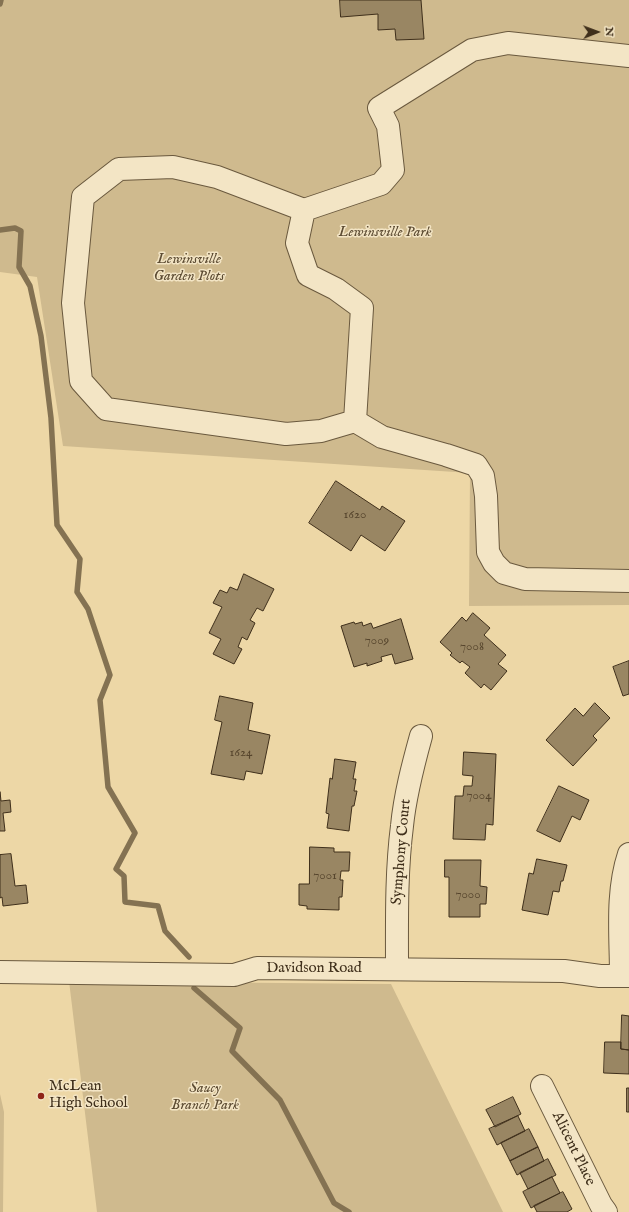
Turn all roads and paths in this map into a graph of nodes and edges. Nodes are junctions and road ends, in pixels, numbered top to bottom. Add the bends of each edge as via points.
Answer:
1 (629, 56) edge
2 (304, 210) junction
3 (355, 421) junction
4 (629, 581) edge
5 (421, 736) dead end
6 (629, 854) edge
7 (397, 970) junction
8 (0, 972) edge
9 (625, 976) edge
10 (542, 1086) dead end
11 (606, 1212) edge

1 - 2 street via 508,43 472,50 379,108 388,126 393,170 381,184
2 - 3 street via 297,243 308,275 336,289 362,308
2 - 3 street via 217,178 173,167 119,169 83,197 73,303 81,381 106,409 286,434 321,431
3 - 4 street via 382,436 476,465 483,476 485,489 488,552 504,573 525,579
5 - 7 street, Symphony Court via 410,778 398,860
6 - 9 street via 624,868 621,894
7 - 8 street, Davidson Road via 257,968 234,975
7 - 9 street, Davidson Road via 564,971 600,976
10 - 11 street, Alicent Place

